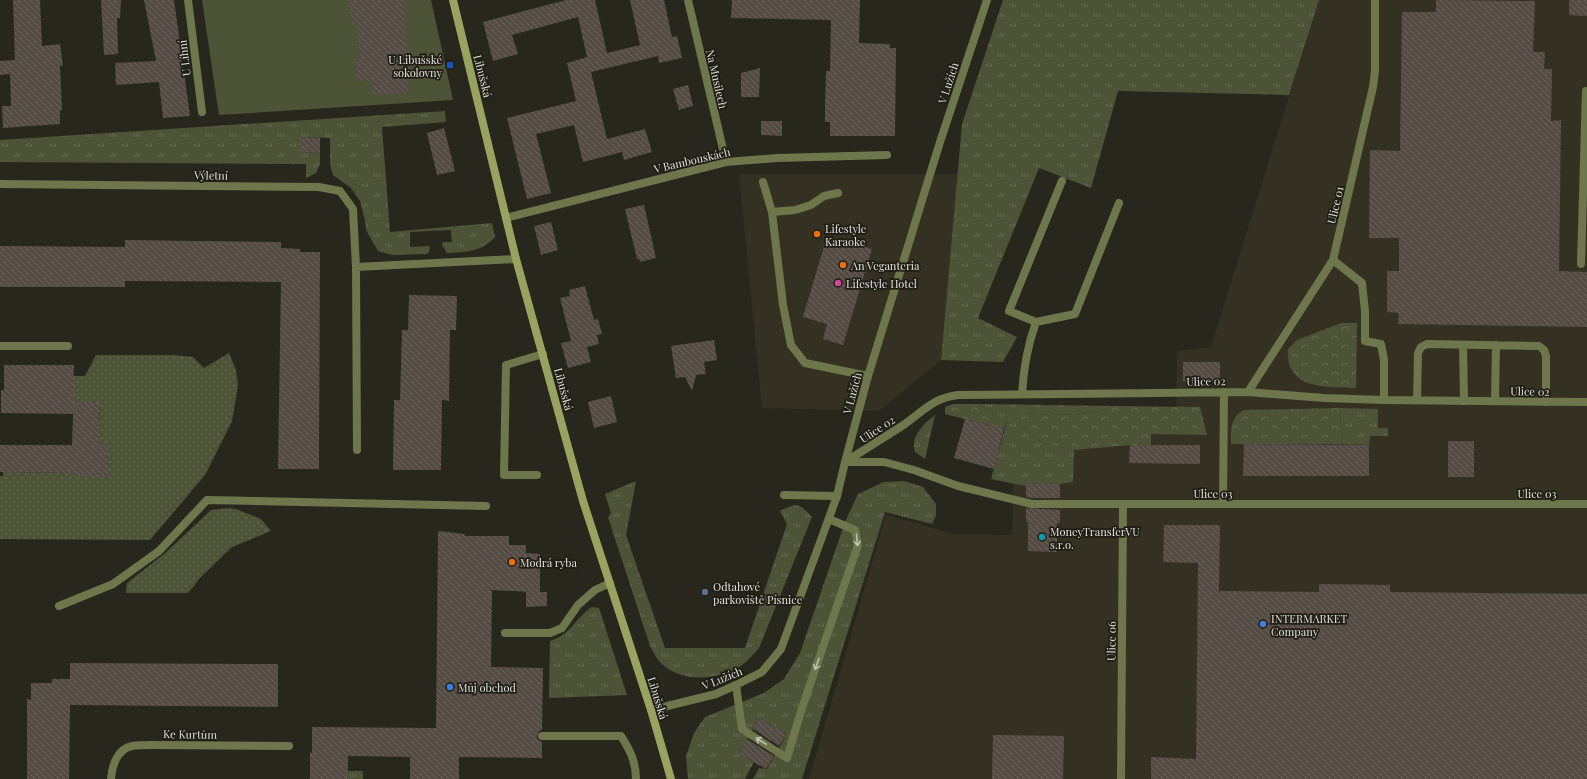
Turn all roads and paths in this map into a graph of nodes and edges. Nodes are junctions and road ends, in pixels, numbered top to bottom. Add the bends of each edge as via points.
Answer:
1 (188, 0) edge
2 (453, 0) edge
3 (688, 0) edge
4 (987, 0) edge
5 (1375, 0) edge
6 (1586, 91) dead end
7 (202, 112) dead end
8 (887, 155) dead end
9 (726, 162) junction
10 (1062, 181) dead end
11 (763, 182) dead end
12 (0, 184) edge
13 (838, 193) dead end
14 (1119, 203) dead end
15 (772, 212) junction
16 (506, 218) junction
17 (516, 259) junction
18 (1333, 260) junction
19 (1581, 264) dead end
20 (356, 267) junction
21 (1036, 322) junction
22 (1463, 345) junction
23 (1496, 345) junction
24 (0, 346) edge
25 (68, 346) dead end
26 (542, 354) junction
27 (868, 376) junction
28 (1224, 392) junction
29 (1248, 392) junction
30 (1022, 394) junction
31 (1384, 400) junction
32 (1417, 400) junction
33 (1464, 401) junction
34 (1495, 401) junction
35 (1546, 402) junction
36 (1587, 402) edge
37 (357, 450) dead end
38 (845, 462) junction
39 (537, 475) dead end
40 (784, 495) dead end
41 (837, 496) junction
42 (1123, 504) junction
43 (1223, 504) junction
44 (1587, 504) edge
45 (486, 506) dead end
46 (829, 519) junction
47 (610, 583) junction
48 (59, 606) dead end
49 (505, 633) dead end
50 (736, 685) junction
51 (651, 710) junction
52 (542, 736) dead end
53 (290, 746) dead end
54 (111, 779) edge
55 (636, 779) edge
56 (671, 779) edge
57 (1121, 779) edge

1 - 7 street, U Líhní
2 - 16 main road, Libušská
3 - 9 street, Na Musilech
4 - 27 street, V Lužích
5 - 18 street, Ulice 01 via 1373,87
6 - 19 street
8 - 9 street, V Bambouskách
9 - 16 street, V Bambouskách
10 - 21 street via 1009,310
11 - 15 street
12 - 20 street, Výletní via 330,188 340,191 353,209
13 - 15 street via 824,196 811,205 795,210
14 - 21 street via 1075,314
15 - 27 street via 783,305 791,346 805,363
16 - 17 main road, Libušská
17 - 20 street
17 - 26 main road, Libušská
18 - 29 street, Ulice 01
18 - 31 street via 1362,283 1365,341 1381,344 1384,360
20 - 37 street, Výletní
21 - 30 street via 1025,362
22 - 23 street
22 - 32 street via 1428,344 1421,347 1418,353
22 - 33 street
23 - 34 street
23 - 35 street via 1539,346 1544,350
24 - 25 street
26 - 39 street via 506,365 504,475
26 - 47 main road, Libušská via 583,500
27 - 38 street, V Lužích
28 - 29 street, Ulice 02
28 - 30 street, Ulice 02
28 - 43 street
29 - 31 street, Ulice 02
30 - 38 street, Ulice 02 via 958,395 942,398
31 - 32 street, Ulice 02
32 - 33 street, Ulice 02
33 - 34 street, Ulice 02
34 - 35 street, Ulice 02
35 - 36 street, Ulice 02
38 - 41 street, V Lužích
38 - 42 street, Ulice 03 via 884,462 958,486 1032,504
40 - 41 street
41 - 46 street, V Lužích
42 - 43 street, Ulice 03
42 - 57 street, Ulice 06
43 - 44 street, Ulice 03
45 - 48 street via 207,500 159,551 113,584
46 - 50 street, V Lužích via 781,649 762,672
46 -> 50 street via 855,530 858,545 787,758 742,729
47 - 49 street via 595,590 578,605 562,628 550,634
47 - 51 main road, Libušská
50 - 51 street, V Lužích via 716,694
51 - 56 main road, Libušská
52 - 55 street via 621,736 630,751
53 - 54 street, Ke Kurtům via 130,746 118,755 112,767

